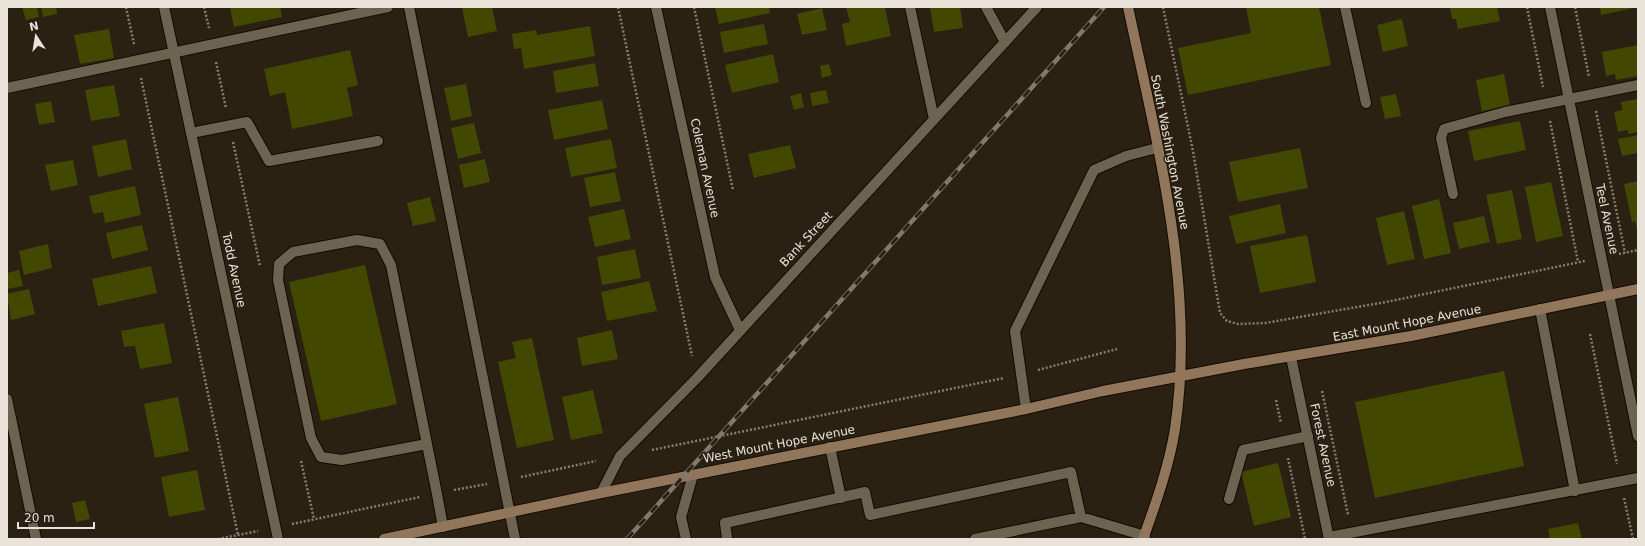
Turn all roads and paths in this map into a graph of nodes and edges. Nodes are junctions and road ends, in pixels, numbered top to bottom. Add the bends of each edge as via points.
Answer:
1 (126, 7) edge
2 (164, 7) edge
3 (388, 7) edge
4 (410, 7) edge
5 (618, 7) edge
6 (656, 7) edge
7 (694, 7) edge
8 (910, 7) edge
9 (986, 7) edge
10 (1037, 7) edge
11 (1128, 7) edge
12 (1163, 7) edge
13 (1345, 7) edge
14 (1527, 7) edge
15 (1550, 7) edge
16 (1575, 7) edge
17 (1005, 42) junction
18 (174, 54) junction
19 (138, 61) junction
20 (1638, 85) edge
21 (7, 88) edge
22 (1593, 94) junction
23 (1569, 99) junction
24 (1366, 103) dead end
25 (1546, 104) junction
26 (934, 119) junction
27 (191, 133) junction
28 (378, 141) dead end
29 (1157, 148) junction
30 (733, 190) dead end
31 (1453, 194) dead end
32 (1638, 250) edge
33 (1625, 253) junction
34 (1601, 258) junction
35 (1578, 262) junction
36 (1638, 289) edge
37 (1609, 295) junction
38 (1540, 309) junction
39 (740, 330) junction
40 (1590, 334) dead end
41 (1117, 349) dead end
42 (1291, 357) junction
43 (1021, 374) junction
44 (1180, 377) junction
45 (697, 378) junction
46 (1322, 390) dead end
47 (7, 399) edge
48 (1276, 400) dead end
49 (1026, 409) junction
50 (1308, 436) junction
51 (1638, 436) edge
52 (1284, 440) junction
53 (427, 444) junction
54 (830, 447) junction
55 (650, 450) dead end
56 (620, 456) junction
57 (693, 475) junction
58 (1638, 478) edge
59 (505, 480) junction
60 (1621, 482) junction
61 (1575, 491) junction
62 (601, 493) junction
63 (437, 494) junction
64 (841, 498) junction
65 (1228, 499) dead end
66 (511, 512) junction
67 (1081, 518) junction
68 (276, 527) junction
69 (443, 527) junction
70 (1351, 533) junction
71 (238, 535) junction
72 (1144, 537) edge
73 (1329, 538) edge
74 (36, 539) edge
75 (218, 539) edge
76 (278, 539) edge
77 (384, 539) edge
78 (515, 539) edge
79 (686, 539) edge
80 (726, 539) edge
81 (975, 539) edge
82 (1305, 539) edge
83 (1633, 539) edge

1 - 19 path
2 - 18 street, Todd Avenue
3 - 18 street
4 - 59 street
5 - 45 path
6 - 39 street, Coleman Avenue via 715,277
7 - 30 path
8 - 26 street
9 - 17 street
10 - 17 street, Bank Street
11 - 29 street, South Washington Avenue
12 - 35 path via 1193,151 1220,314 1227,321 1238,324 1265,323 1394,300
13 - 24 street
14 - 25 path
15 - 23 street, Teel Avenue
16 - 22 path
17 - 26 street, Bank Street
18 - 19 street
18 - 27 street, Todd Avenue
19 - 21 street
19 - 71 path
20 - 22 street
22 - 23 street
22 - 33 path
23 - 25 street
23 - 34 street, Teel Avenue
25 - 31 street via 1444,129 1441,138
25 - 35 path
26 - 39 street, Bank Street
27 - 28 street via 247,122 269,161
27 - 68 street, Todd Avenue
29 - 43 street via 1126,156 1094,170 1015,331
29 - 44 street, South Washington Avenue via 1174,251 1180,332
32 - 33 path
33 - 34 path
34 - 35 path
34 - 37 street, Teel Avenue
36 - 37 street, East Mount Hope Avenue
37 - 38 street, East Mount Hope Avenue
37 - 51 street, Teel Avenue
38 - 42 street, East Mount Hope Avenue via 1411,336
38 - 61 street
39 - 45 street, Bank Street
40 - 60 path
41 - 43 path
42 - 44 street, East Mount Hope Avenue
42 - 50 street, Forest Avenue
43 - 49 street
43 - 55 path
44 - 49 street, West Mount Hope Avenue
44 - 72 street, South Washington Avenue via 1171,446 1162,484
45 - 56 street, Bank Street
46 - 70 path
47 - 74 street
48 - 52 path
49 - 54 street, West Mount Hope Avenue
50 - 52 street
50 - 73 street, Forest Avenue
52 - 65 street via 1243,450
52 - 82 path
53 - 53 street via 391,265 380,244 357,240 293,252 280,264 278,280 312,438 322,457 342,460
53 - 63 street
54 - 57 street, West Mount Hope Avenue
54 - 64 street
56 - 59 path
56 - 62 street, Bank Street
57 - 62 street, West Mount Hope Avenue
57 - 79 street via 681,517
58 - 60 street
59 - 63 path
59 - 66 street
60 - 61 street
60 - 83 path
61 - 70 street
62 - 66 street, West Mount Hope Avenue
63 - 68 path
63 - 69 street
64 - 67 street via 865,492 870,515 1071,472
64 - 80 street via 725,523
66 - 69 street, West Mount Hope Avenue
66 - 78 street
67 - 72 street
67 - 81 street
68 - 71 path
68 - 76 street, Todd Avenue
69 - 77 street, West Mount Hope Avenue
70 - 73 street
71 - 75 path

